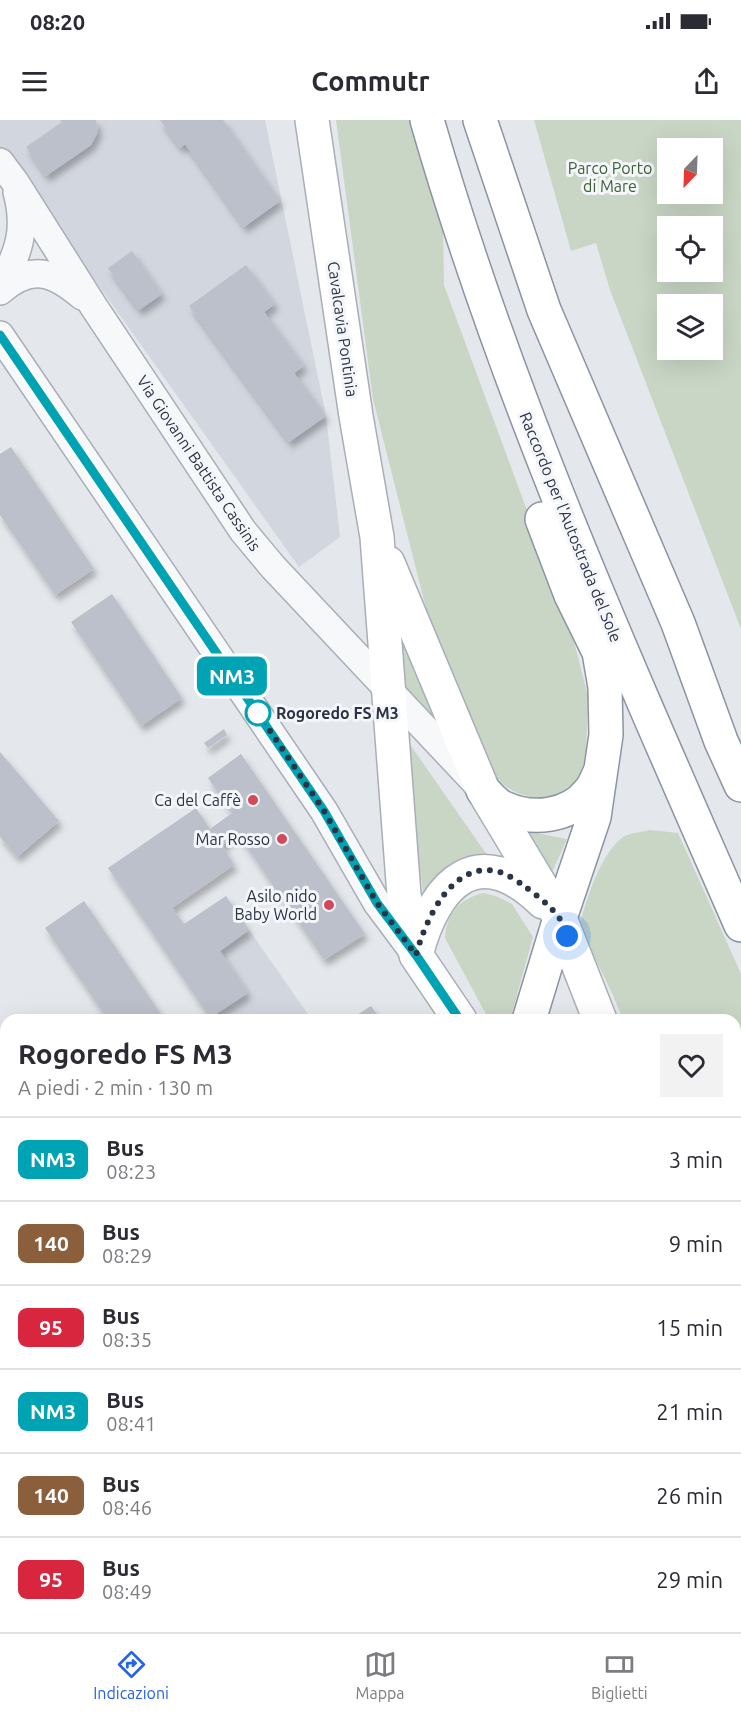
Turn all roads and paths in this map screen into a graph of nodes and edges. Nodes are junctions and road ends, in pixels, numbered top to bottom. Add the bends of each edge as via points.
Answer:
1 (312, 120) edge
2 (428, 120) edge
3 (480, 120) edge
4 (7, 172) edge
5 (458, 222) junction
6 (0, 290) edge
7 (94, 307) junction
8 (0, 335) edge
9 (377, 537) junction
10 (388, 690) junction
11 (602, 768) junction
12 (741, 785) edge
13 (483, 790) junction
14 (560, 918) junction
15 (741, 925) edge
16 (416, 955) junction
17 (456, 1014) edge
18 (532, 1014) edge
19 (598, 1014) edge

1 - 9 main road, Cavalcavia Pontinia
2 - 5 main road, Raccordo per l'Autostrada del Sole
3 - 12 main road via 544,310 678,623
4 - 6 street, Via Giovanni Battista Cassinis via 22,217 21,241
4 - 7 street, Via Giovanni Battista Cassinis
5 - 11 main road via 464,244 461,289 466,311 571,596 599,652 606,712
5 - 15 main road, Raccordo per l'Autostrada del Sole via 568,526
6 - 7 street, Via Giovanni Battista Cassinis via 21,276 45,273
7 - 10 street, Via Giovanni Battista Cassinis via 243,531
8 - 16 street via 324,811 377,903
9 - 10 main road, Cavalcavia Pontinia
9 - 13 main road, Cavalcavia Pontinia
10 - 13 street, Via Giovanni Battista Cassinis
10 - 16 main road via 403,891
11 - 13 main road via 590,792 575,805 542,816 502,808
11 - 14 main road via 594,817
13 - 14 main road, Via Giovanni Battista Cassinis
14 - 16 main road, Via Giovanni Battista Cassinis via 533,892 502,873 473,873 460,879 440,900 422,932
14 - 18 main road
14 - 19 main road, Via Giovanni Battista Cassinis
16 - 17 main road

